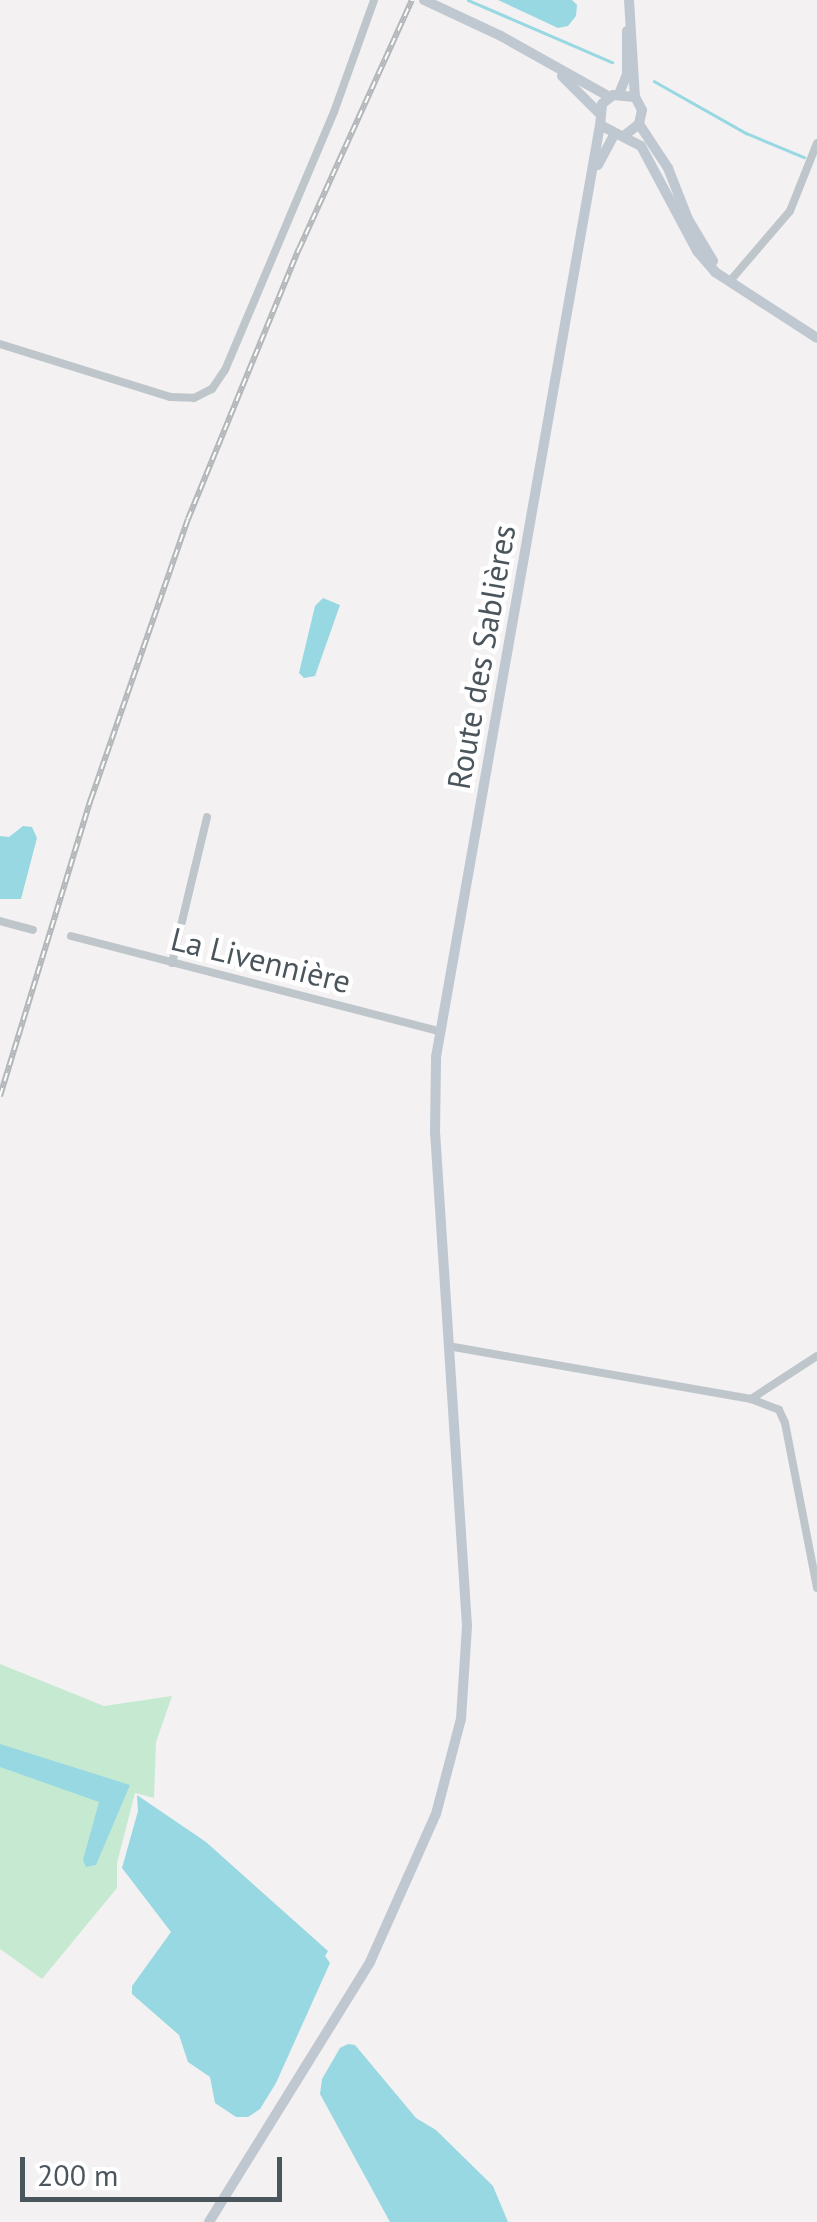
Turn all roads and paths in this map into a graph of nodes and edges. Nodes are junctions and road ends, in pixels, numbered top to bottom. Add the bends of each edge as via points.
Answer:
1 (376, 0) edge
2 (424, 0) edge
3 (628, 0) edge
4 (542, 60) junction
5 (614, 95) junction
6 (635, 98) junction
7 (599, 113) junction
8 (639, 124) junction
9 (600, 126) junction
10 (619, 135) junction
11 (817, 143) edge
12 (590, 190) junction
13 (730, 282) junction
14 (817, 338) edge
15 (0, 344) edge
16 (207, 817) dead end
17 (0, 921) edge
18 (33, 930) dead end
19 (71, 936) dead end
20 (172, 963) junction
21 (439, 1031) junction
22 (448, 1346) junction
23 (817, 1356) edge
24 (780, 1382) junction
25 (751, 1399) junction
26 (779, 1410) junction
27 (817, 1588) edge
28 (209, 2222) edge

1 - 15 street via 212,389 170,398
2 - 4 street
3 - 5 street via 627,74
3 - 6 street
4 - 5 street
4 - 7 street
5 - 6 street
5 - 7 street
6 - 8 street via 642,110
7 - 9 street
8 - 10 street
8 - 13 street
9 - 10 street
9 - 12 street, Route des Sablières
10 - 12 street, Route des Sablières via 601,156
10 - 13 street via 638,142 696,252
11 - 13 street via 790,211
12 - 21 street, Route des Sablières
13 - 14 street
16 - 20 street
17 - 18 street
19 - 20 street, La Livennière
20 - 21 street, La Livennière
21 - 22 street, Route des Sablières via 435,1133
22 - 25 street
22 - 28 street, Route des Sablières via 468,1658 452,1762 370,1962
23 - 24 street
24 - 25 street
24 - 26 street
25 - 26 street
26 - 27 street

